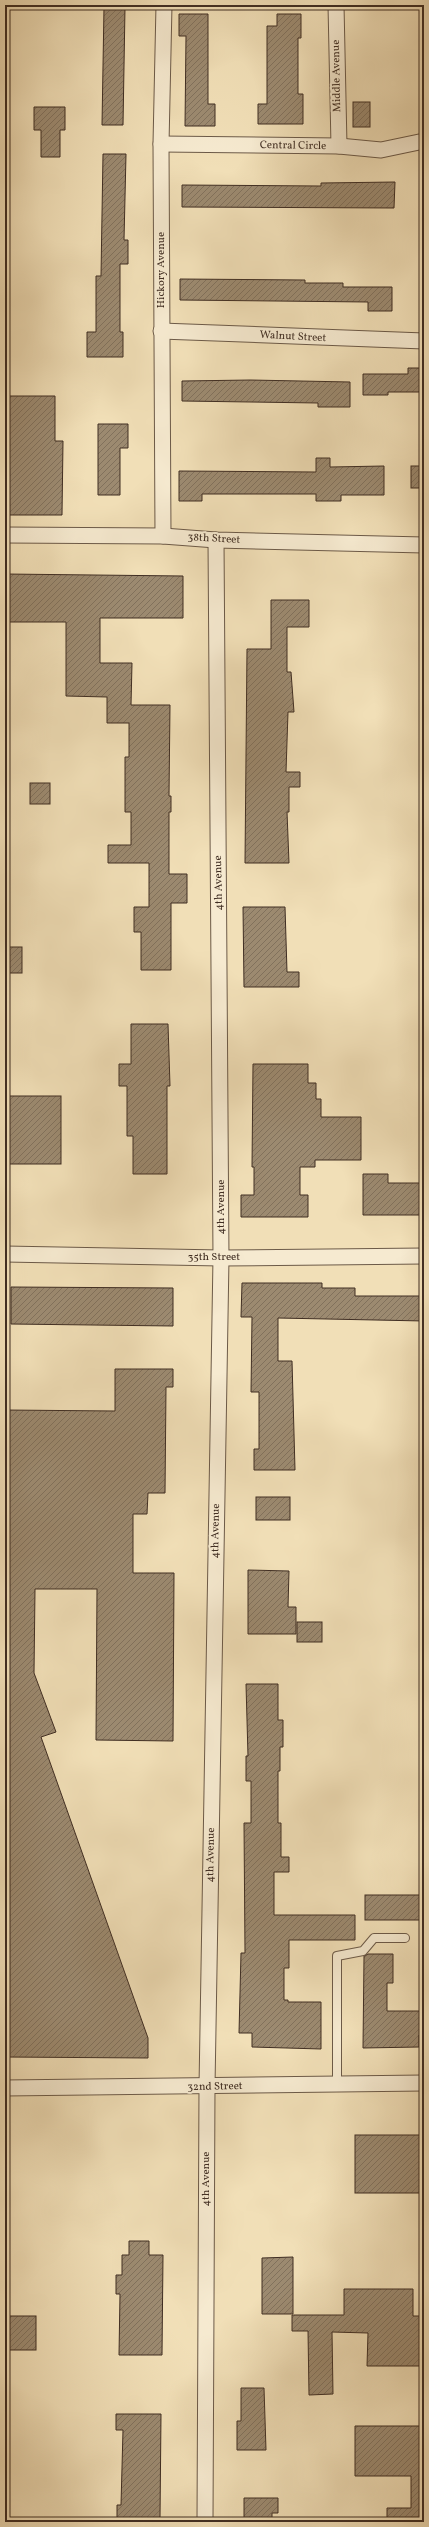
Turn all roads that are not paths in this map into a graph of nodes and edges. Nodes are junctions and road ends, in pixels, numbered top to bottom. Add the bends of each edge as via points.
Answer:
1 (164, 5) edge
2 (336, 5) edge
3 (424, 141) edge
4 (160, 144) junction
5 (339, 146) junction
6 (161, 331) junction
7 (424, 341) edge
8 (5, 535) edge
9 (163, 536) junction
10 (216, 540) junction
11 (424, 544) edge
12 (5, 1254) edge
13 (424, 1256) edge
14 (221, 1258) junction
15 (405, 1938) dead end
16 (424, 2083) edge
17 (337, 2085) junction
18 (207, 2087) junction
19 (5, 2088) edge
20 (204, 2522) edge

1 - 4 street, Hickory Avenue
2 - 5 street, Middle Avenue
3 - 5 street, Central Circle via 381,150
4 - 5 street, Central Circle
4 - 6 street, Hickory Avenue
6 - 7 street, Walnut Street
6 - 9 street, Hickory Avenue
8 - 9 street, 38th Street
9 - 10 street, 38th Street
10 - 11 street, 38th Street
10 - 14 street, 4th Avenue
12 - 14 street, 35th Street
13 - 14 street, 35th Street
14 - 18 street, 4th Avenue
15 - 17 lane via 374,1938 363,1950 337,1956
16 - 17 street, 32nd Street
17 - 18 street, 32nd Street
18 - 19 street, 32nd Street
18 - 20 street, 4th Avenue

